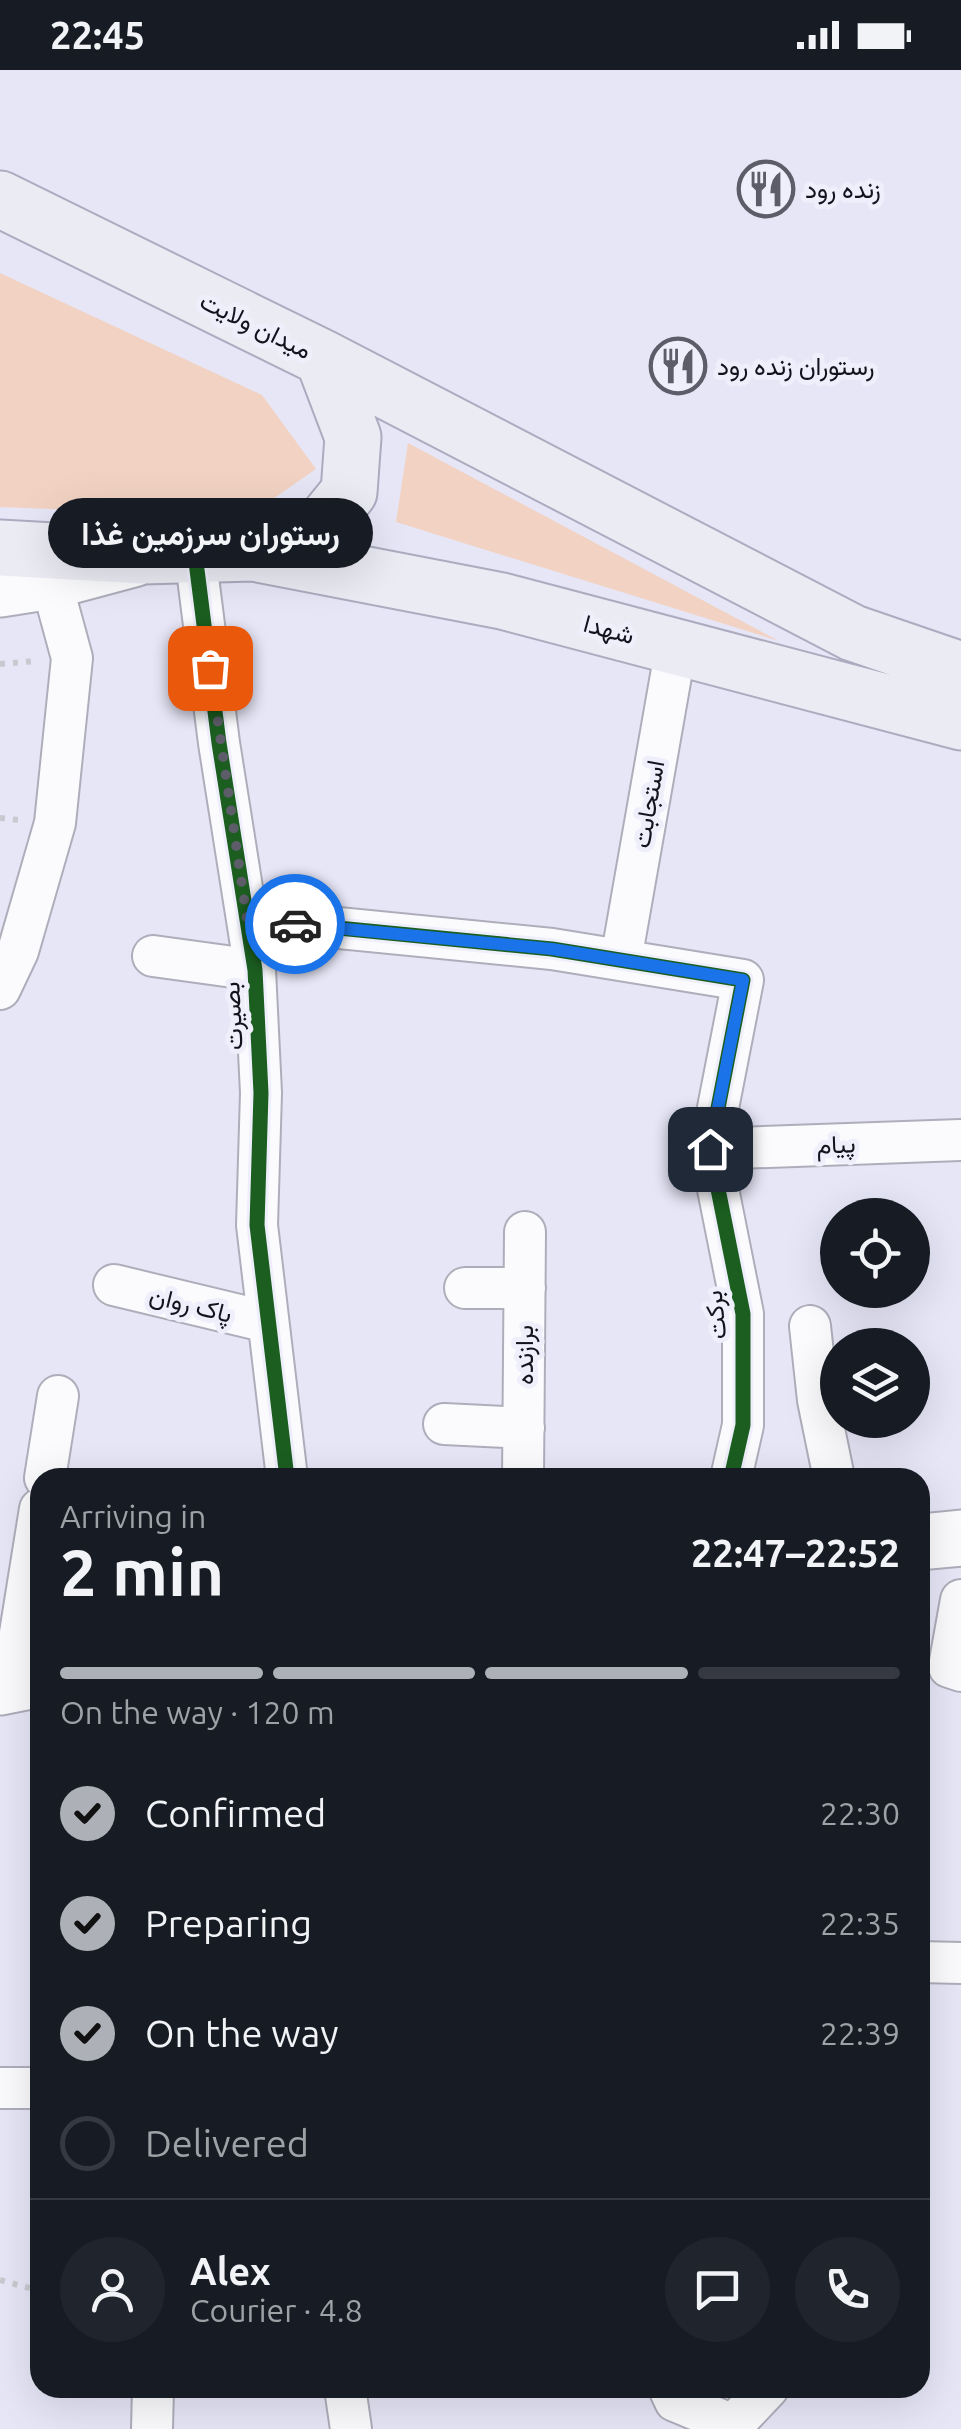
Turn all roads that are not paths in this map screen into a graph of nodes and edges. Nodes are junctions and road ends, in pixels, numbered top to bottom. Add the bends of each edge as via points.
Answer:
1 (0, 198) edge
2 (322, 358) junction
3 (0, 548) edge
4 (253, 554) junction
5 (169, 555) junction
6 (26, 585) edge
7 (676, 647) junction
8 (961, 670) edge
9 (961, 722) edge
10 (247, 919) junction
11 (153, 956) dead end
12 (621, 960) junction
13 (254, 970) junction
14 (0, 990) edge
15 (961, 1140) edge
16 (710, 1149) junction
17 (525, 1232) dead end
18 (114, 1285) dead end
19 (465, 1288) dead end
20 (525, 1288) junction
21 (268, 1322) junction
22 (810, 1326) dead end
23 (58, 1396) dead end
24 (444, 1424) dead end
25 (524, 1428) junction
26 (47, 1468) edge
27 (286, 1468) edge
28 (523, 1468) edge
29 (734, 1468) edge
30 (832, 1468) edge
31 (961, 1538) edge
32 (930, 1541) edge
33 (30, 1585) edge
34 (961, 1600) edge
35 (961, 1671) edge
36 (17, 1683) edge
37 (930, 1962) edge
38 (961, 1963) edge
39 (0, 2088) edge
40 (30, 2088) edge
41 (154, 2398) edge
42 (346, 2398) edge
43 (674, 2398) edge
44 (759, 2398) edge
45 (733, 2427) edge
46 (152, 2429) edge
47 (351, 2429) edge

1 - 2 main road, میدان ولایت
2 - 4 main road, میدان ولایت via 353,438 349,492 318,530
2 - 8 main road via 853,633
3 - 5 main road, میدان ولایت
4 - 5 main road, میدان ولایت
4 - 7 main road, شهدا via 502,601
5 - 6 main road
5 - 10 street, بصیرت via 219,743
6 - 14 street via 72,658 55,823
7 - 9 main road, شهدا
7 - 12 street, استجابت
10 - 12 street
10 - 13 street, بصیرت
11 - 13 street
12 - 16 street via 743,980
13 - 21 street, بصیرت via 260,1093 256,1225
15 - 16 street, پیام
16 - 29 street, برکت via 743,1314 743,1425
17 - 20 street, برازنده
18 - 21 street, پاک روان
19 - 20 street
20 - 25 street, برازنده
21 - 27 street, بصیرت
22 - 30 street
23 - 26 street
24 - 25 street
25 - 28 street, برازنده
31 - 32 main road
33 - 36 street
34 - 35 street via 948,1667
37 - 38 street
39 - 40 street
41 - 46 street
42 - 47 street
43 - 45 street
44 - 45 street

